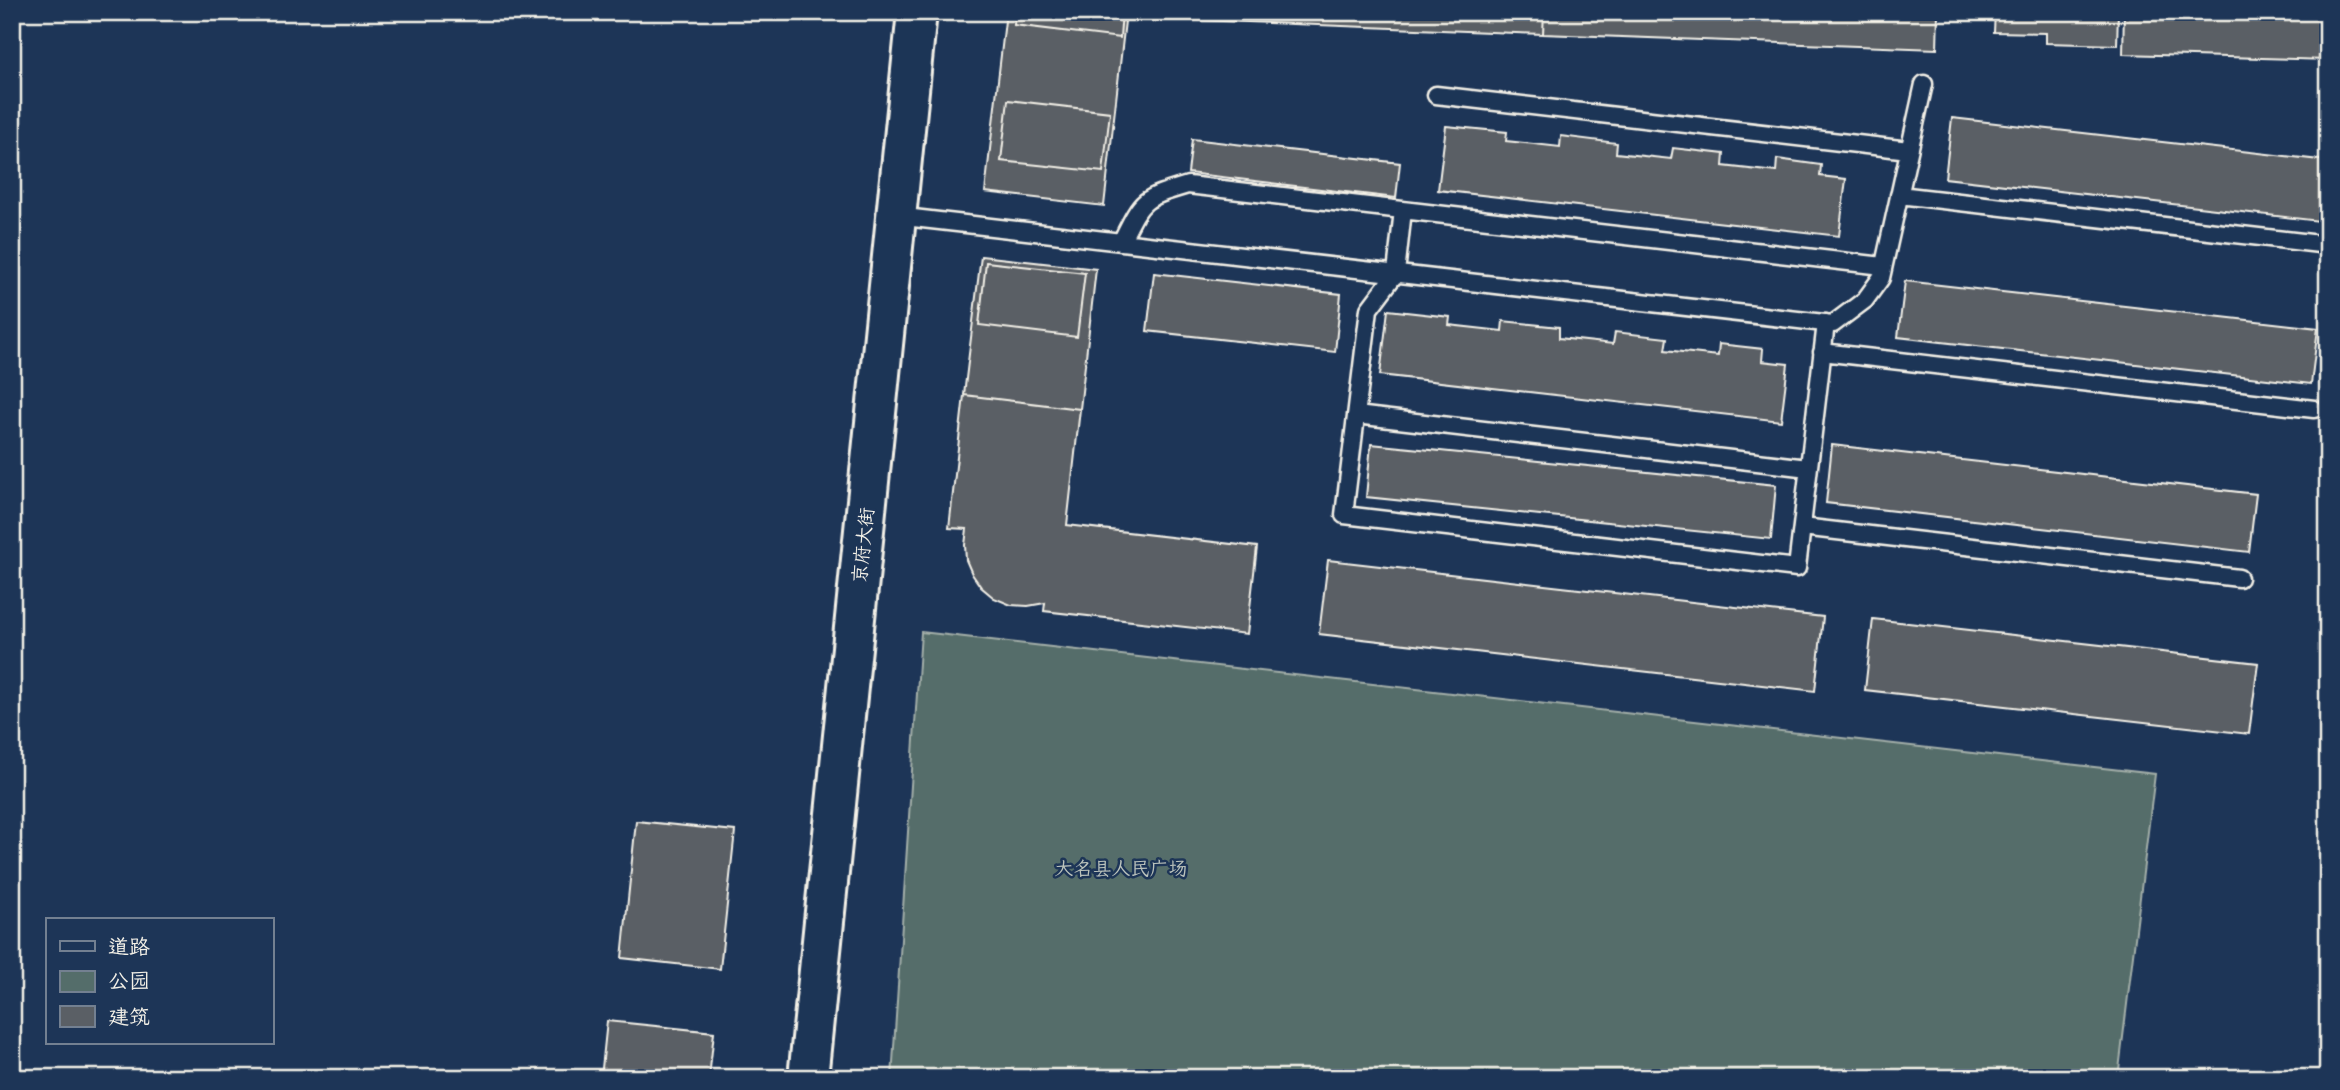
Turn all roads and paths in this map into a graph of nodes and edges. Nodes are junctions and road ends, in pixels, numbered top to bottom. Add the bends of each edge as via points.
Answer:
1 (918, 12) edge
2 (1924, 84) dead end
3 (1436, 95) dead end
4 (1909, 150) junction
5 (1899, 195) junction
6 (1403, 210) junction
7 (896, 216) junction
8 (1121, 242) junction
9 (2328, 245) edge
10 (1883, 266) junction
11 (1395, 274) junction
12 (1826, 323) junction
13 (1822, 352) junction
14 (2314, 409) dead end
15 (1356, 415) junction
16 (1808, 468) junction
17 (1802, 527) junction
18 (2239, 578) dead end
19 (808, 1078) edge

1 - 7 street, 京府大街
2 - 4 lane
3 - 4 lane
4 - 5 lane
5 - 9 lane
5 - 10 lane
6 - 8 lane via 1188,185 1153,195 1139,206
6 - 10 lane
6 - 11 lane
7 - 8 lane
7 - 19 street, 京府大街
8 - 11 lane
10 - 12 lane via 1881,278 1865,300 1833,324
11 - 12 lane
11 - 15 lane via 1369,309
12 - 13 lane
13 - 14 lane
13 - 16 lane
15 - 16 lane
15 - 17 lane via 1344,516 1797,568
16 - 17 lane
17 - 18 lane

